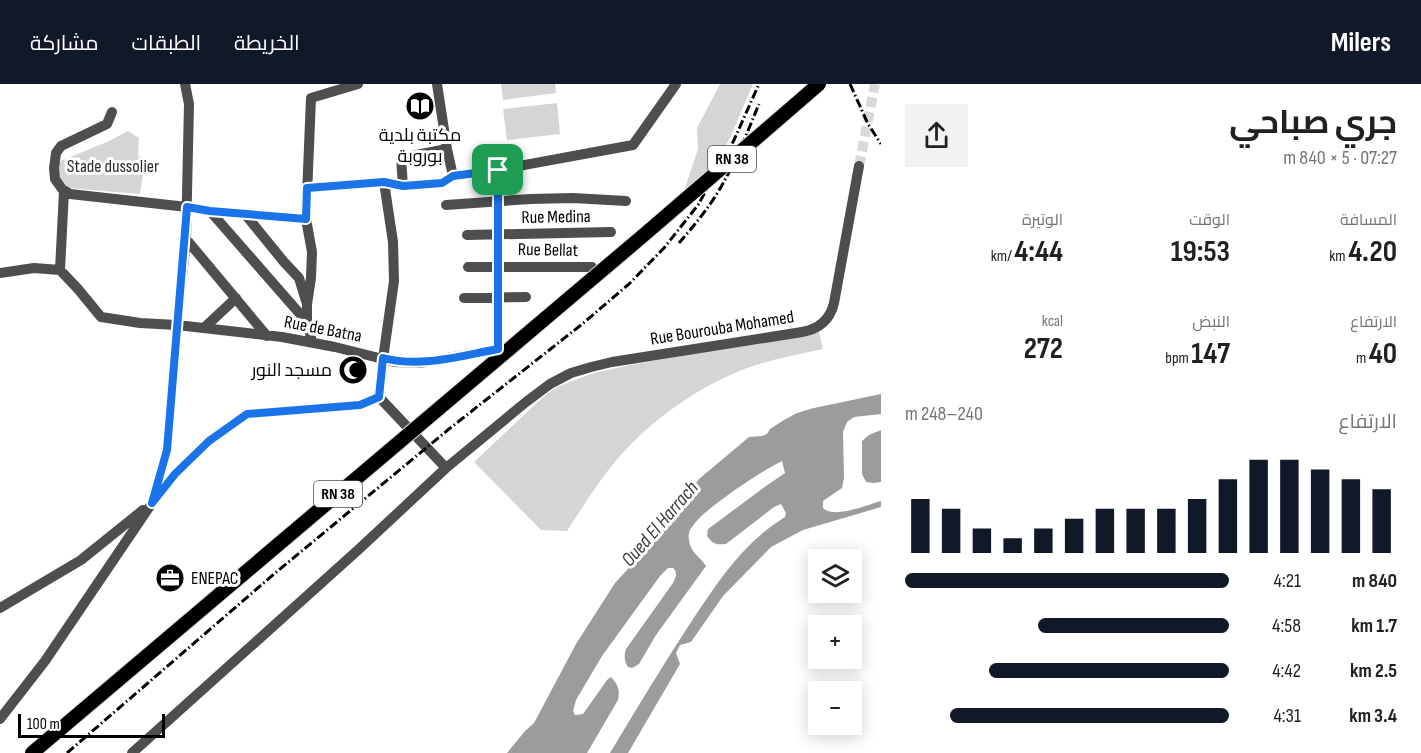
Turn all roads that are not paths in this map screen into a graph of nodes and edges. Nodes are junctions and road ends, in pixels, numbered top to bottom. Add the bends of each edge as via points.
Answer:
1 (185, 84) edge
2 (358, 84) edge
3 (437, 84) edge
4 (676, 84) edge
5 (819, 84) edge
6 (112, 112) dead end
7 (447, 149) junction
8 (859, 166) tunnel mouth
9 (498, 170) junction
10 (453, 176) junction
11 (384, 182) junction
12 (403, 186) junction
13 (307, 188) junction
14 (64, 191) junction
15 (626, 201) dead end
16 (498, 202) junction
17 (446, 205) dead end
18 (187, 207) junction
19 (210, 211) junction
20 (245, 214) junction
21 (306, 219) junction
22 (611, 232) dead end
23 (467, 235) dead end
24 (498, 235) junction
25 (186, 239) junction
26 (498, 266) junction
27 (468, 267) dead end
28 (592, 267) dead end
29 (60, 270) junction
30 (0, 273) edge
31 (498, 297) junction
32 (526, 297) dead end
33 (236, 298) junction
34 (464, 298) dead end
35 (307, 304) junction
36 (307, 322) junction
37 (177, 325) junction
38 (204, 328) junction
39 (267, 336) junction
40 (312, 342) junction
41 (383, 358) junction
42 (379, 397) junction
43 (446, 468) junction
44 (152, 503) junction
45 (0, 608) edge
46 (0, 719) edge
47 (32, 753) edge
48 (132, 753) edge

1 - 18 street via 189,104
2 - 13 street via 310,98
3 - 7 street
4 - 9 street via 633,145
5 - 47 main road, RN 38, bridge
6 - 14 street via 106,124 61,146 56,153 55,180
7 - 10 street
7 - 12 street via 400,158
8 - 43 street, Rue Bourouba Mohamed via 832,310 817,328 612,362 571,373 534,396
9 - 10 street
9 - 16 street
10 - 12 street via 442,183
11 - 12 street
11 - 13 street
11 - 41 street via 394,281
13 - 21 street
14 - 18 street
14 - 29 street
15 - 16 street via 573,198
16 - 17 street
16 - 24 street
18 - 19 street
18 - 25 street
19 - 20 street
19 - 36 street
20 - 21 street
20 - 35 street via 299,278
21 - 35 street via 312,252
22 - 24 street, Rue Medina
23 - 24 street, Rue Medina
24 - 26 street
25 - 33 street
25 - 37 street
26 - 27 street, Rue Bellat
26 - 28 street, Rue Bellat
26 - 31 street
29 - 30 street via 34,268
29 - 37 street, Rue de Batna via 101,317
31 - 32 street
31 - 34 street
31 - 41 street, Rue de Batna via 498,349 420,363
33 - 38 street
33 - 39 street
35 - 36 street
36 - 40 street
37 - 38 street, Rue de Batna
37 - 44 street via 167,450
38 - 39 street, Rue de Batna
39 - 40 street, Rue de Batna
40 - 41 street, Rue de Batna
41 - 42 street
42 - 43 street
42 - 44 street via 360,405 247,414 209,441
43 - 48 street, Rue Bourouba Mohamed
44 - 45 street via 81,560
44 - 46 street via 45,661

